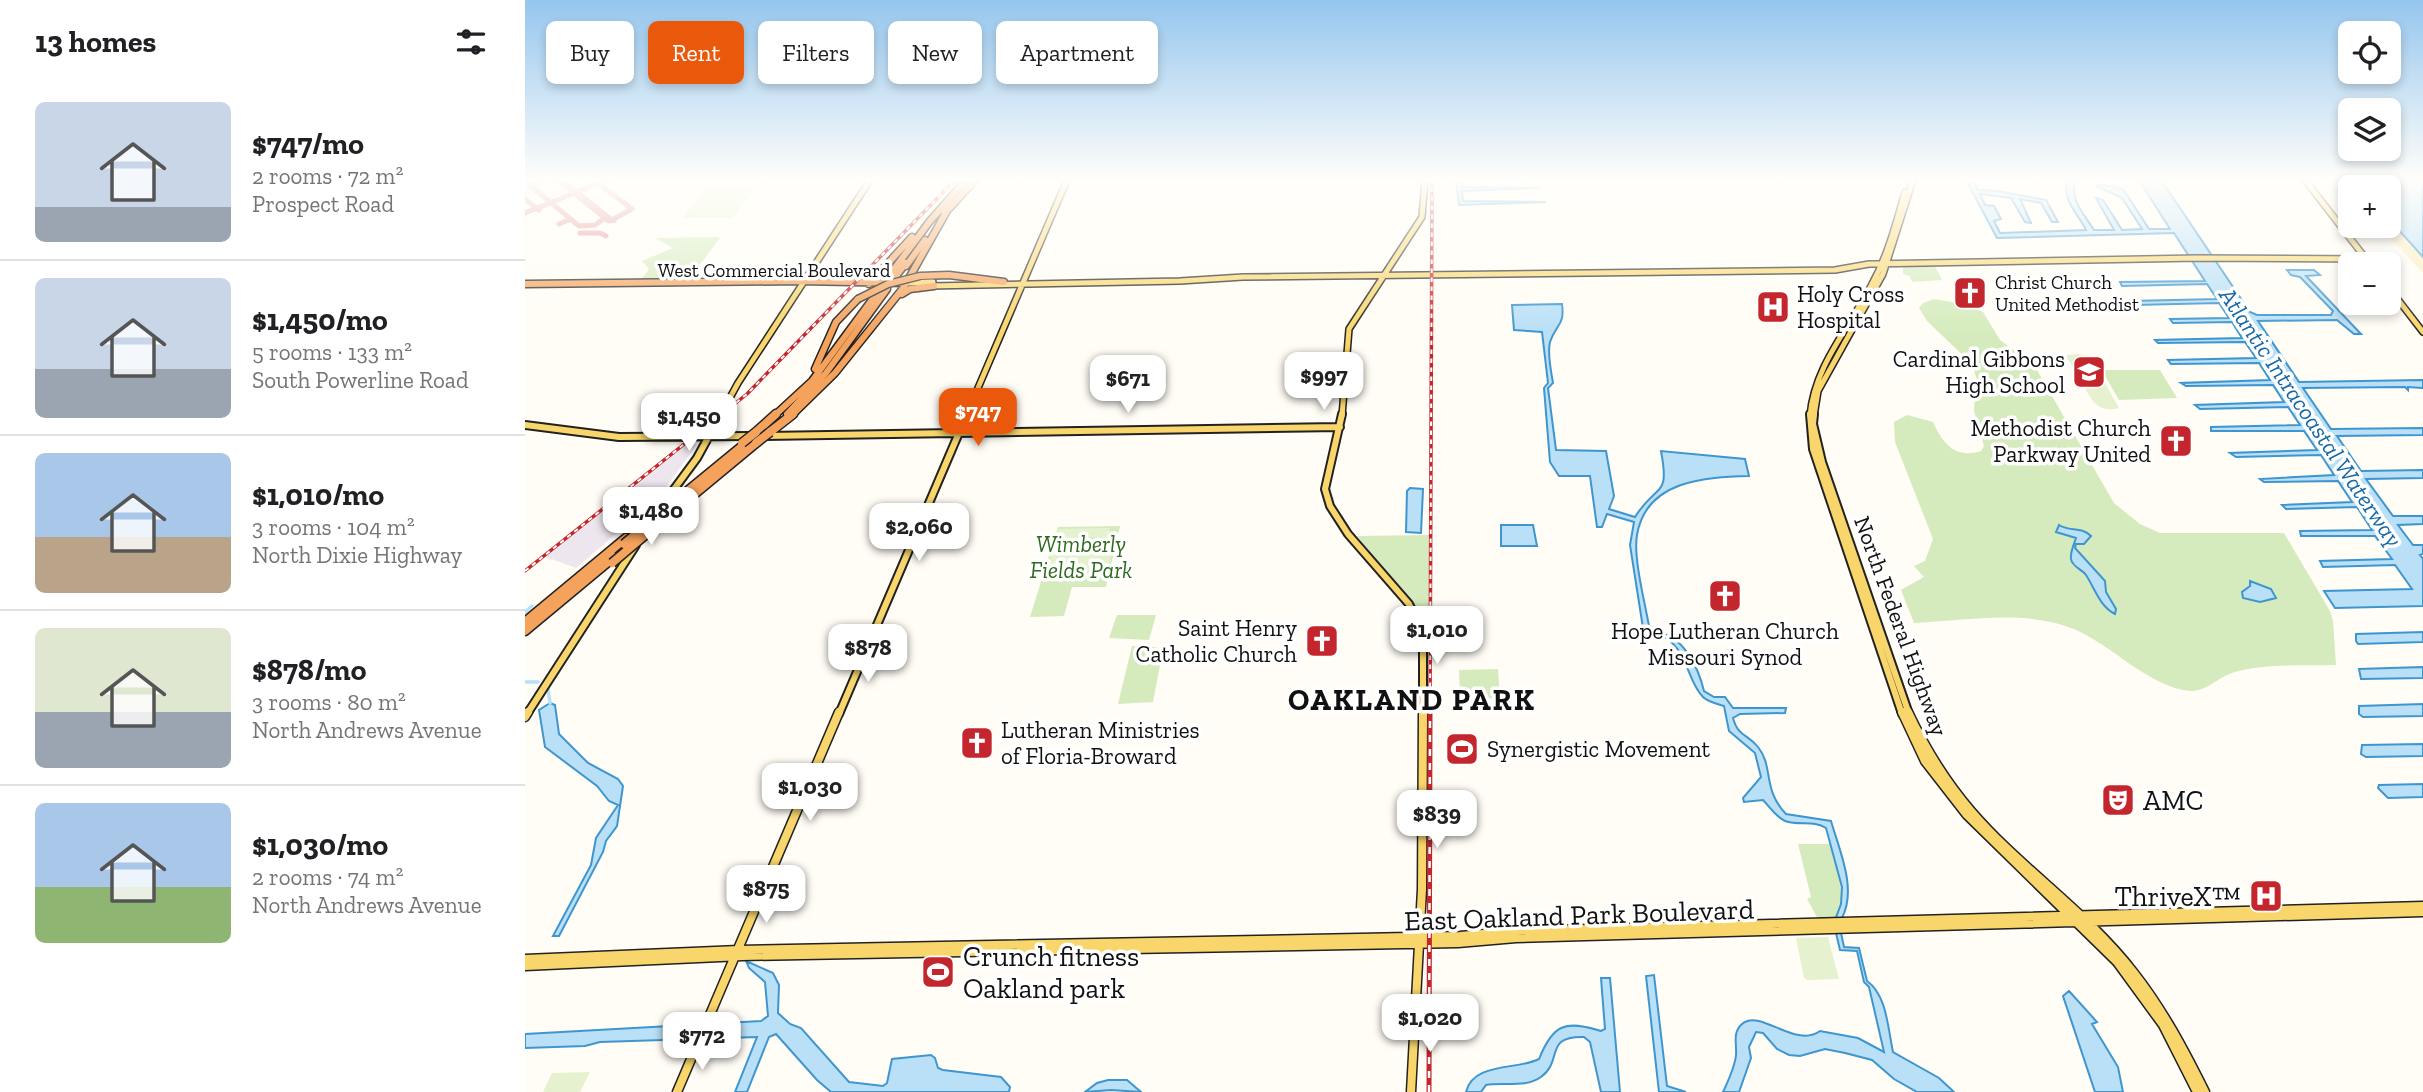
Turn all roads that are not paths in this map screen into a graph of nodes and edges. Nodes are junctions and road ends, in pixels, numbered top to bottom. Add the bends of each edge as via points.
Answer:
1 (835, 231) edge
2 (918, 231) edge
3 (925, 231) edge
4 (926, 231) edge
5 (931, 231) edge
6 (936, 231) edge
7 (1044, 231) edge
8 (1414, 231) edge
9 (1896, 231) edge
10 (2344, 231) edge
11 (2361, 252) edge
12 (2338, 257) edge
13 (1887, 262) junction
14 (1750, 270) junction
15 (1478, 272) junction
16 (1522, 272) junction
17 (877, 274) junction
18 (1385, 274) junction
19 (1464, 274) junction
20 (1299, 275) junction
21 (1340, 275) junction
22 (1179, 280) junction
23 (1132, 281) junction
24 (726, 282) junction
25 (799, 282) junction
26 (907, 282) junction
27 (1004, 282) junction
28 (1077, 282) junction
29 (1021, 283) junction
30 (931, 284) junction
31 (525, 285) edge
32 (694, 285) junction
33 (855, 285) junction
34 (870, 285) junction
35 (888, 285) junction
36 (2401, 304) edge
37 (885, 310) junction
38 (2423, 332) edge
39 (840, 344) junction
40 (743, 372) junction
41 (793, 400) junction
42 (717, 410) junction
43 (525, 426) edge
44 (1340, 427) junction
45 (763, 432) junction
46 (957, 434) junction
47 (683, 437) junction
48 (706, 438) junction
49 (749, 443) junction
50 (1824, 476) junction
51 (662, 497) junction
52 (667, 505) junction
53 (1837, 521) junction
54 (1844, 527) junction
55 (1846, 548) junction
56 (1854, 555) junction
57 (1852, 567) junction
58 (605, 589) junction
59 (1865, 590) junction
60 (525, 624) edge
61 (525, 634) edge
62 (1887, 667) junction
63 (525, 709) edge
64 (525, 717) edge
65 (1903, 718) junction
66 (1913, 725) junction
67 (2018, 861) junction
68 (2423, 906) edge
69 (2423, 912) edge
70 (2308, 913) junction
71 (2071, 916) junction
72 (2195, 917) junction
73 (2016, 921) junction
74 (2082, 921) junction
75 (2101, 922) junction
76 (2102, 937) junction
77 (1355, 938) junction
78 (1296, 939) junction
79 (1420, 940) junction
80 (1220, 941) junction
81 (970, 944) junction
82 (1017, 945) junction
83 (1233, 945) junction
84 (926, 946) junction
85 (1314, 946) junction
86 (861, 947) junction
87 (1261, 947) junction
88 (833, 948) junction
89 (1213, 949) junction
90 (960, 951) junction
91 (1003, 951) junction
92 (738, 953) junction
93 (914, 953) junction
94 (650, 954) junction
95 (851, 954) junction
96 (819, 955) junction
97 (575, 957) junction
98 (525, 959) edge
99 (613, 962) junction
100 (546, 965) junction
101 (525, 966) edge
102 (2147, 1001) junction
103 (2161, 1009) junction
104 (677, 1092) edge
105 (1411, 1092) edge
106 (2197, 1092) edge
107 (2205, 1092) edge

1 - 25 main road
2 - 17 highway
3 - 35 highway
4 - 35 highway
5 - 35 highway
6 - 26 highway
7 - 29 main road
8 - 18 main road
9 - 13 main road, North Federal Highway
10 - 11 main road
12 - 13 main road
13 - 14 main road via 1839,269
13 - 14 main road
13 - 50 main road, North Federal Highway via 1813,391 1808,414 1811,444
14 - 16 main road
15 - 16 main road
15 - 18 main road
15 - 19 main road
16 - 19 main road
17 - 33 highway
17 - 34 highway
18 - 19 main road
18 - 21 main road
18 - 21 main road
18 - 44 main road via 1349,329
20 - 21 main road
20 - 22 main road
20 - 22 main road
22 - 23 main road
22 - 23 main road
23 - 28 main road
23 - 28 main road
24 - 25 highway, West Commercial Boulevard
24 - 31 highway, West Commercial Boulevard
24 - 32 highway
25 - 32 highway, West Commercial Boulevard
25 - 33 highway, West Commercial Boulevard
25 - 40 main road
26 - 30 highway, West Commercial Boulevard
26 - 34 highway, West Commercial Boulevard
26 - 37 highway
27 - 29 main road
27 - 30 main road
27 - 41 highway, bridge via 920,276 891,283 858,299 837,321 817,367
28 - 29 main road
28 - 29 main road
29 - 30 main road
29 - 46 main road
30 - 37 highway via 906,291
31 - 32 highway, West Commercial Boulevard
33 - 34 highway, West Commercial Boulevard
33 - 39 highway via 867,294
35 - 39 highway
35 - 45 highway via 825,379
36 - 38 main road
37 - 45 highway via 824,386 797,412
39 - 41 highway
40 - 42 main road
40 - 48 main road
41 - 45 highway
42 - 47 main road
42 - 48 main road
43 - 47 main road via 599,435
43 - 48 main road via 617,439
44 - 46 main road
44 - 79 main road via 1327,475 1329,503 1416,614 1424,637
45 - 49 highway, bridge
45 - 49 highway, bridge
46 - 48 main road
46 - 92 main road
47 - 48 main road
48 - 51 main road
48 - 52 main road
49 - 52 highway
49 - 61 highway, bridge
50 - 53 main road, North Federal Highway
50 - 54 main road, North Federal Highway
51 - 52 main road
51 - 58 main road
52 - 58 main road
52 - 60 highway, bridge
53 - 54 main road
53 - 55 main road, North Federal Highway
54 - 56 main road, North Federal Highway
55 - 56 main road
55 - 57 main road, North Federal Highway
56 - 59 main road, North Federal Highway
57 - 59 main road
57 - 62 main road, North Federal Highway
58 - 63 main road
58 - 64 main road
59 - 62 main road, North Federal Highway
62 - 65 main road, North Federal Highway
62 - 66 main road, North Federal Highway via 1895,676
65 - 66 main road
65 - 67 main road, North Federal Highway via 1940,783
66 - 67 main road, North Federal Highway via 1954,791
67 - 71 main road, North Federal Highway
67 - 74 main road, North Federal Highway
68 - 70 main road, East Oakland Park Boulevard
69 - 70 main road, East Oakland Park Boulevard
70 - 72 main road, East Oakland Park Boulevard
71 - 73 main road, East Oakland Park Boulevard
71 - 74 main road, North Federal Highway
72 - 74 main road, East Oakland Park Boulevard
72 - 75 main road, East Oakland Park Boulevard
73 - 74 main road, East Oakland Park Boulevard
73 - 79 main road, East Oakland Park Boulevard
74 - 75 main road, East Oakland Park Boulevard
74 - 76 main road, North Federal Highway
74 - 102 main road, North Federal Highway
75 - 76 main road
76 - 103 main road, North Federal Highway
77 - 78 main road, East Oakland Park Boulevard
77 - 79 main road, East Oakland Park Boulevard
77 - 85 main road
78 - 83 main road, East Oakland Park Boulevard
78 - 87 main road
79 - 85 main road, East Oakland Park Boulevard
79 - 105 main road
80 - 82 main road, East Oakland Park Boulevard
80 - 83 main road, East Oakland Park Boulevard
80 - 89 main road
81 - 82 main road, East Oakland Park Boulevard
81 - 84 main road, East Oakland Park Boulevard
81 - 90 main road
82 - 91 main road
83 - 87 main road, East Oakland Park Boulevard
83 - 89 main road, East Oakland Park Boulevard
84 - 86 main road, East Oakland Park Boulevard
84 - 93 main road
85 - 87 main road, East Oakland Park Boulevard
86 - 88 main road, East Oakland Park Boulevard
86 - 95 main road
88 - 92 main road, East Oakland Park Boulevard
88 - 96 main road
89 - 91 main road, East Oakland Park Boulevard
90 - 91 main road, East Oakland Park Boulevard
90 - 93 main road, East Oakland Park Boulevard
92 - 94 main road
92 - 96 main road, East Oakland Park Boulevard
92 - 99 main road
92 - 104 main road
93 - 95 main road, East Oakland Park Boulevard
94 - 97 main road
94 - 99 main road
95 - 96 main road, East Oakland Park Boulevard
97 - 98 main road
97 - 100 main road
99 - 100 main road
100 - 101 main road
102 - 103 main road
102 - 106 main road, North Federal Highway
103 - 107 main road, North Federal Highway

